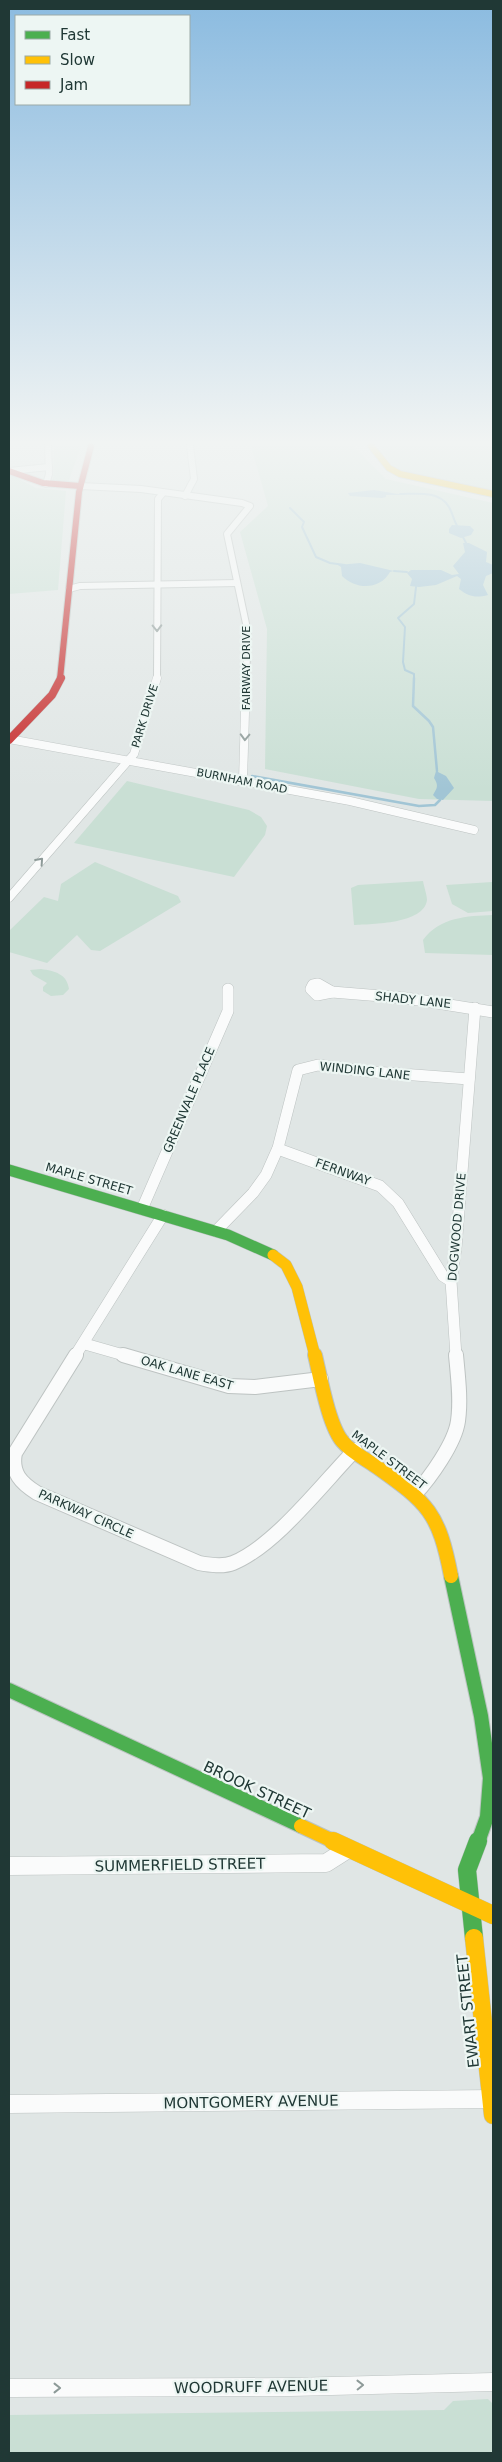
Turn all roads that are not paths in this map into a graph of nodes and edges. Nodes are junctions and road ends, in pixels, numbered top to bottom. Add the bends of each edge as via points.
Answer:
1 (72, 561) edge
2 (157, 561) edge
3 (232, 561) edge
4 (237, 584) junction
5 (157, 585) junction
6 (69, 589) junction
7 (9, 740) edge
8 (129, 760) junction
9 (243, 781) junction
10 (474, 830) dead end
11 (9, 898) edge
12 (228, 989) dead end
13 (332, 992) dead end
14 (475, 1008) junction
15 (493, 1012) edge
16 (469, 1080) junction
17 (278, 1149) junction
18 (9, 1170) edge
19 (142, 1209) junction
20 (163, 1215) junction
21 (216, 1231) junction
22 (451, 1281) junction
23 (85, 1344) junction
24 (321, 1379) junction
25 (355, 1450) junction
26 (415, 1494) junction
27 (9, 1690) edge
28 (487, 1716) edge
29 (492, 1778) edge
30 (348, 1848) junction
31 (9, 1866) edge
32 (472, 1905) junction
33 (493, 1915) edge
34 (9, 2104) edge
35 (493, 2104) edge
36 (493, 2382) edge
37 (9, 2388) edge

1 - 6 street
2 - 5 street, PARK DRIVE
3 - 4 street, FAIRWAY DRIVE
4 - 5 street
4 -> 9 street, FAIRWAY DRIVE via 248,633
5 - 6 street
5 -> 8 street, PARK DRIVE via 158,672 136,749
6 - 7 street via 61,677 52,695
7 - 8 street, BURNHAM ROAD
8 - 9 street, BURNHAM ROAD
11 -> 8 street, PARK DRIVE
9 - 10 street, BURNHAM ROAD via 350,801
12 - 19 street, GREENVALE PLACE via 228,1011
13 - 14 street, SHADY LANE
14 - 15 street, SHADY LANE
14 - 16 street, DOGWOOD DRIVE
16 - 17 street, WINDING LANE via 334,1066 305,1067 295,1075
16 - 22 street, DOGWOOD DRIVE
17 - 21 street, WINDING LANE via 258,1188 225,1218
17 - 22 street, FERNWAY via 380,1186 398,1203 443,1276
18 - 19 street, MAPLE STREET
19 - 20 street, MAPLE STREET
20 - 21 street, MAPLE STREET
20 - 23 street, PARKWAY CIRCLE
21 - 24 street, MAPLE STREET via 263,1249 286,1265 297,1287
22 - 26 street, DOGWOOD DRIVE via 458,1422 440,1459
23 - 24 street, OAK LANE EAST via 229,1386 255,1387
23 - 25 street, PARKWAY CIRCLE via 15,1453 16,1476 37,1493 199,1563 222,1566 247,1556 270,1537
24 - 25 street, MAPLE STREET via 336,1432 342,1442
25 - 26 street, MAPLE STREET
26 - 28 street, MAPLE STREET via 434,1517 443,1536
27 - 30 street, BROOK STREET
28 - 29 street, MAPLE STREET
29 - 32 street, MAPLE STREET via 487,1818 467,1870
30 - 31 street, SUMMERFIELD STREET via 326,1863
30 - 32 street, BROOK STREET
32 - 33 street, BROOK STREET
32 - 35 street, EWART STREET
34 - 35 street, MONTGOMERY AVENUE
37 -> 36 street, WOODRUFF AVENUE

